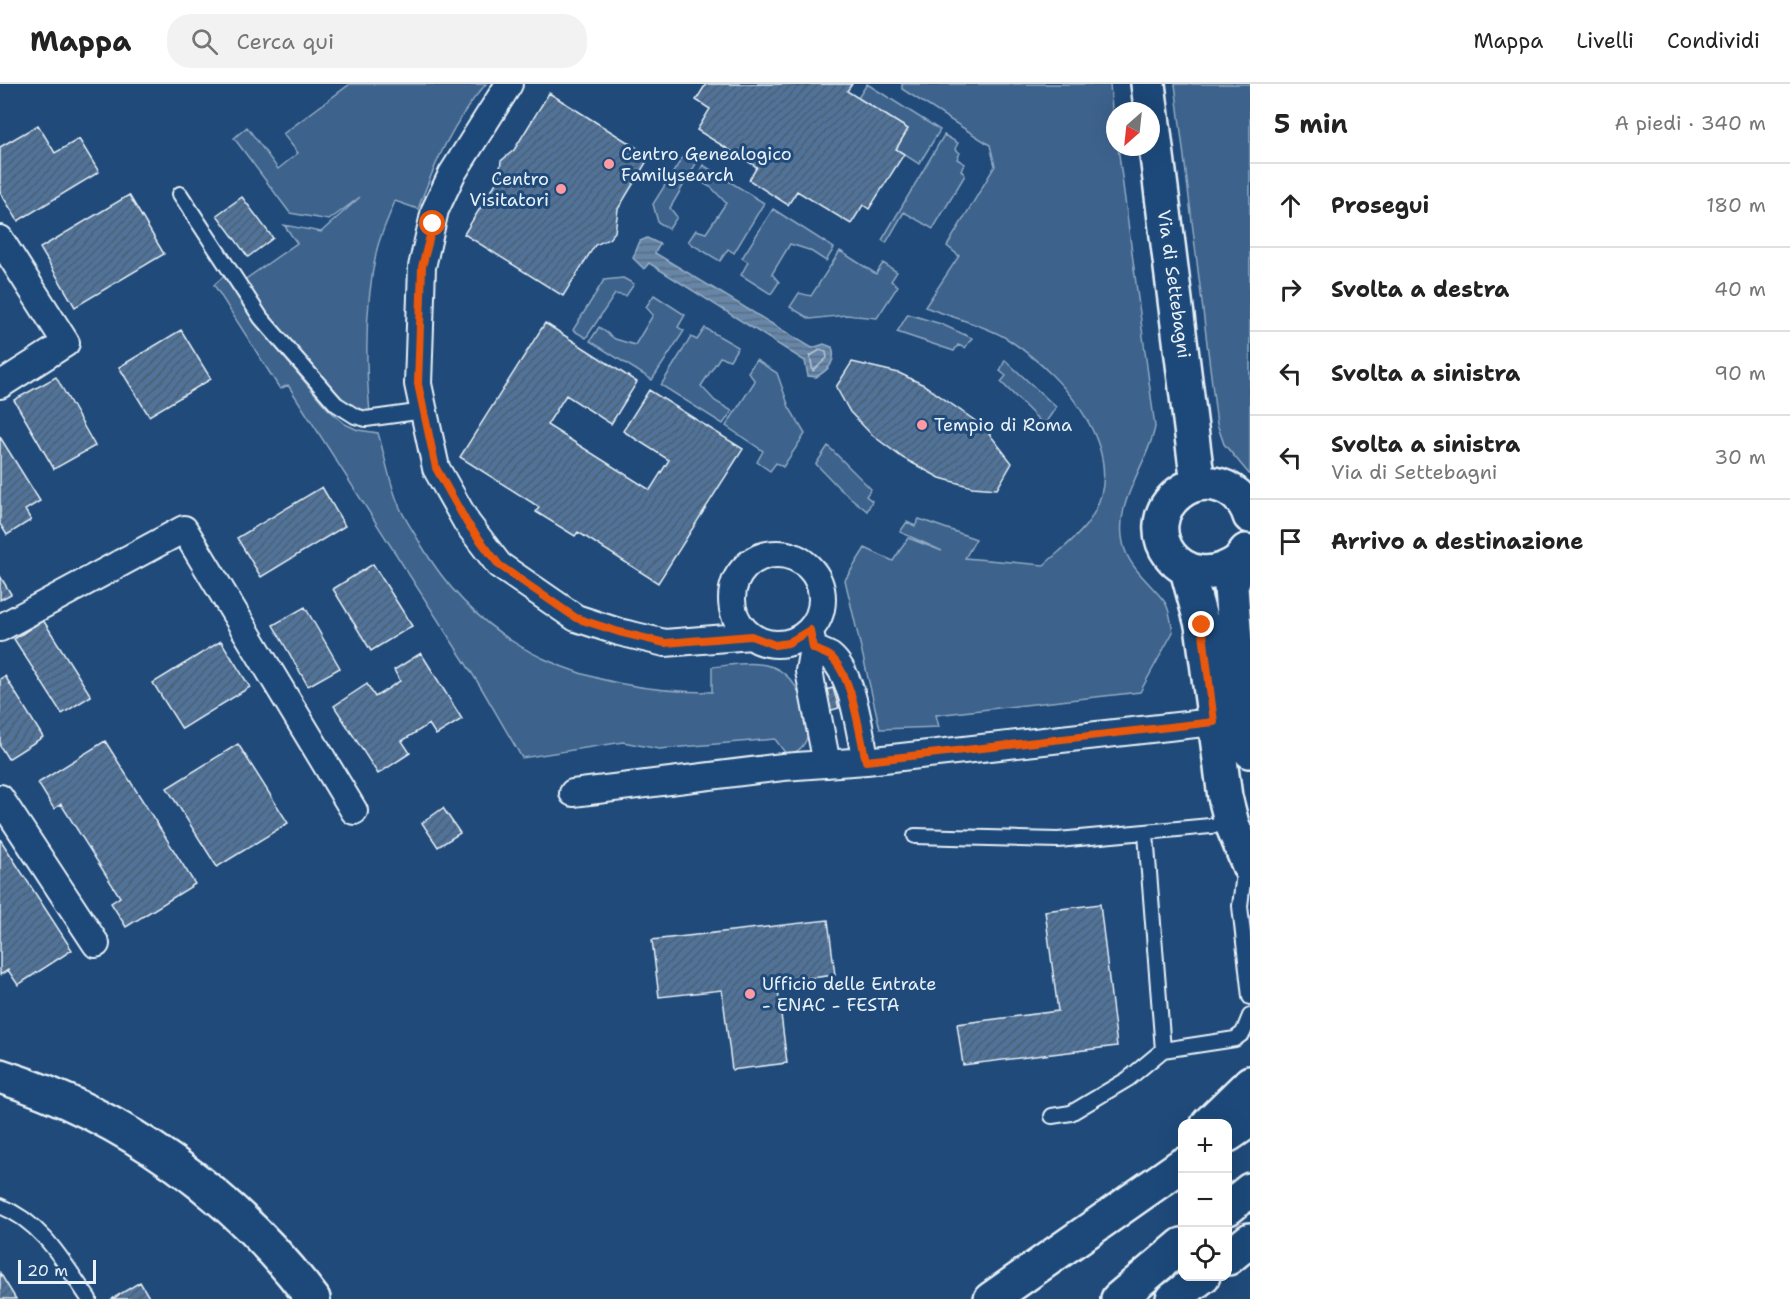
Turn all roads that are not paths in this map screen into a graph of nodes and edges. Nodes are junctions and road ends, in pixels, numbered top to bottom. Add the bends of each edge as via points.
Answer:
1 (509, 84) edge
2 (1148, 84) edge
3 (180, 194) dead end
4 (0, 239) edge
5 (0, 385) edge
6 (424, 411) junction
7 (1198, 484) junction
8 (1250, 516) edge
9 (1244, 552) edge
10 (1187, 570) junction
11 (0, 628) edge
12 (751, 636) junction
13 (811, 639) junction
14 (1214, 722) junction
15 (1250, 751) edge
16 (866, 761) junction
17 (827, 764) junction
18 (573, 793) dead end
19 (0, 798) edge
20 (354, 811) dead end
21 (1232, 824) junction
22 (1146, 834) junction
23 (915, 836) dead end
24 (1248, 864) edge
25 (96, 944) dead end
26 (1250, 997) edge
27 (1250, 1016) edge
28 (1163, 1050) junction
29 (0, 1076) edge
30 (1250, 1083) edge
31 (1052, 1116) dead end
32 (1213, 1119) edge
33 (1250, 1120) edge
34 (1232, 1132) edge
35 (1178, 1152) edge
36 (1178, 1168) edge
37 (1250, 1190) edge
38 (1124, 1204) junction
39 (1232, 1204) edge
40 (0, 1206) edge
41 (1250, 1240) edge
42 (1178, 1248) edge
43 (1232, 1254) edge
44 (1196, 1281) edge
45 (88, 1299) edge
46 (313, 1299) edge
47 (991, 1299) edge
48 (1119, 1299) edge
49 (1173, 1299) edge

1 - 6 street via 472,140 435,210 422,267 418,384
2 - 7 main road, Via di Settebagni
3 - 6 lane via 261,318 336,404 366,419
4 - 5 street via 66,343
6 - 12 street via 436,468 467,523 499,565 551,602 576,618 665,643
7 - 8 main road via 1227,488 1239,496
7 - 10 main road via 1174,497 1161,523 1167,550
9 - 10 main road via 1214,574
9 - 15 main road via 1231,587
10 - 14 main road via 1202,625
11 - 20 street via 184,529
12 - 13 street via 775,645
12 - 13 street via 735,616 732,591 744,568 754,560 772,555 791,556 803,562 819,582 821,608
13 - 16 street via 842,670
13 - 17 street via 809,671
14 - 16 street
14 - 21 main road via 1219,771
16 - 17 street
17 - 18 street
19 - 25 street
21 - 22 lane
21 - 24 main road
22 - 23 lane via 1058,840
22 - 28 lane
24 - 26 lane via 1240,906
27 - 28 lane via 1244,1033 1235,1039
28 - 31 lane via 1128,1079 1071,1113
29 - 46 main road via 96,1116 188,1172 262,1239
30 - 32 main road
33 - 34 main road
35 - 38 main road
36 - 38 main road
37 - 39 main road
38 - 47 main road
40 - 45 lane via 15,1212 41,1233
41 - 43 main road
42 - 48 main road
44 - 49 main road

